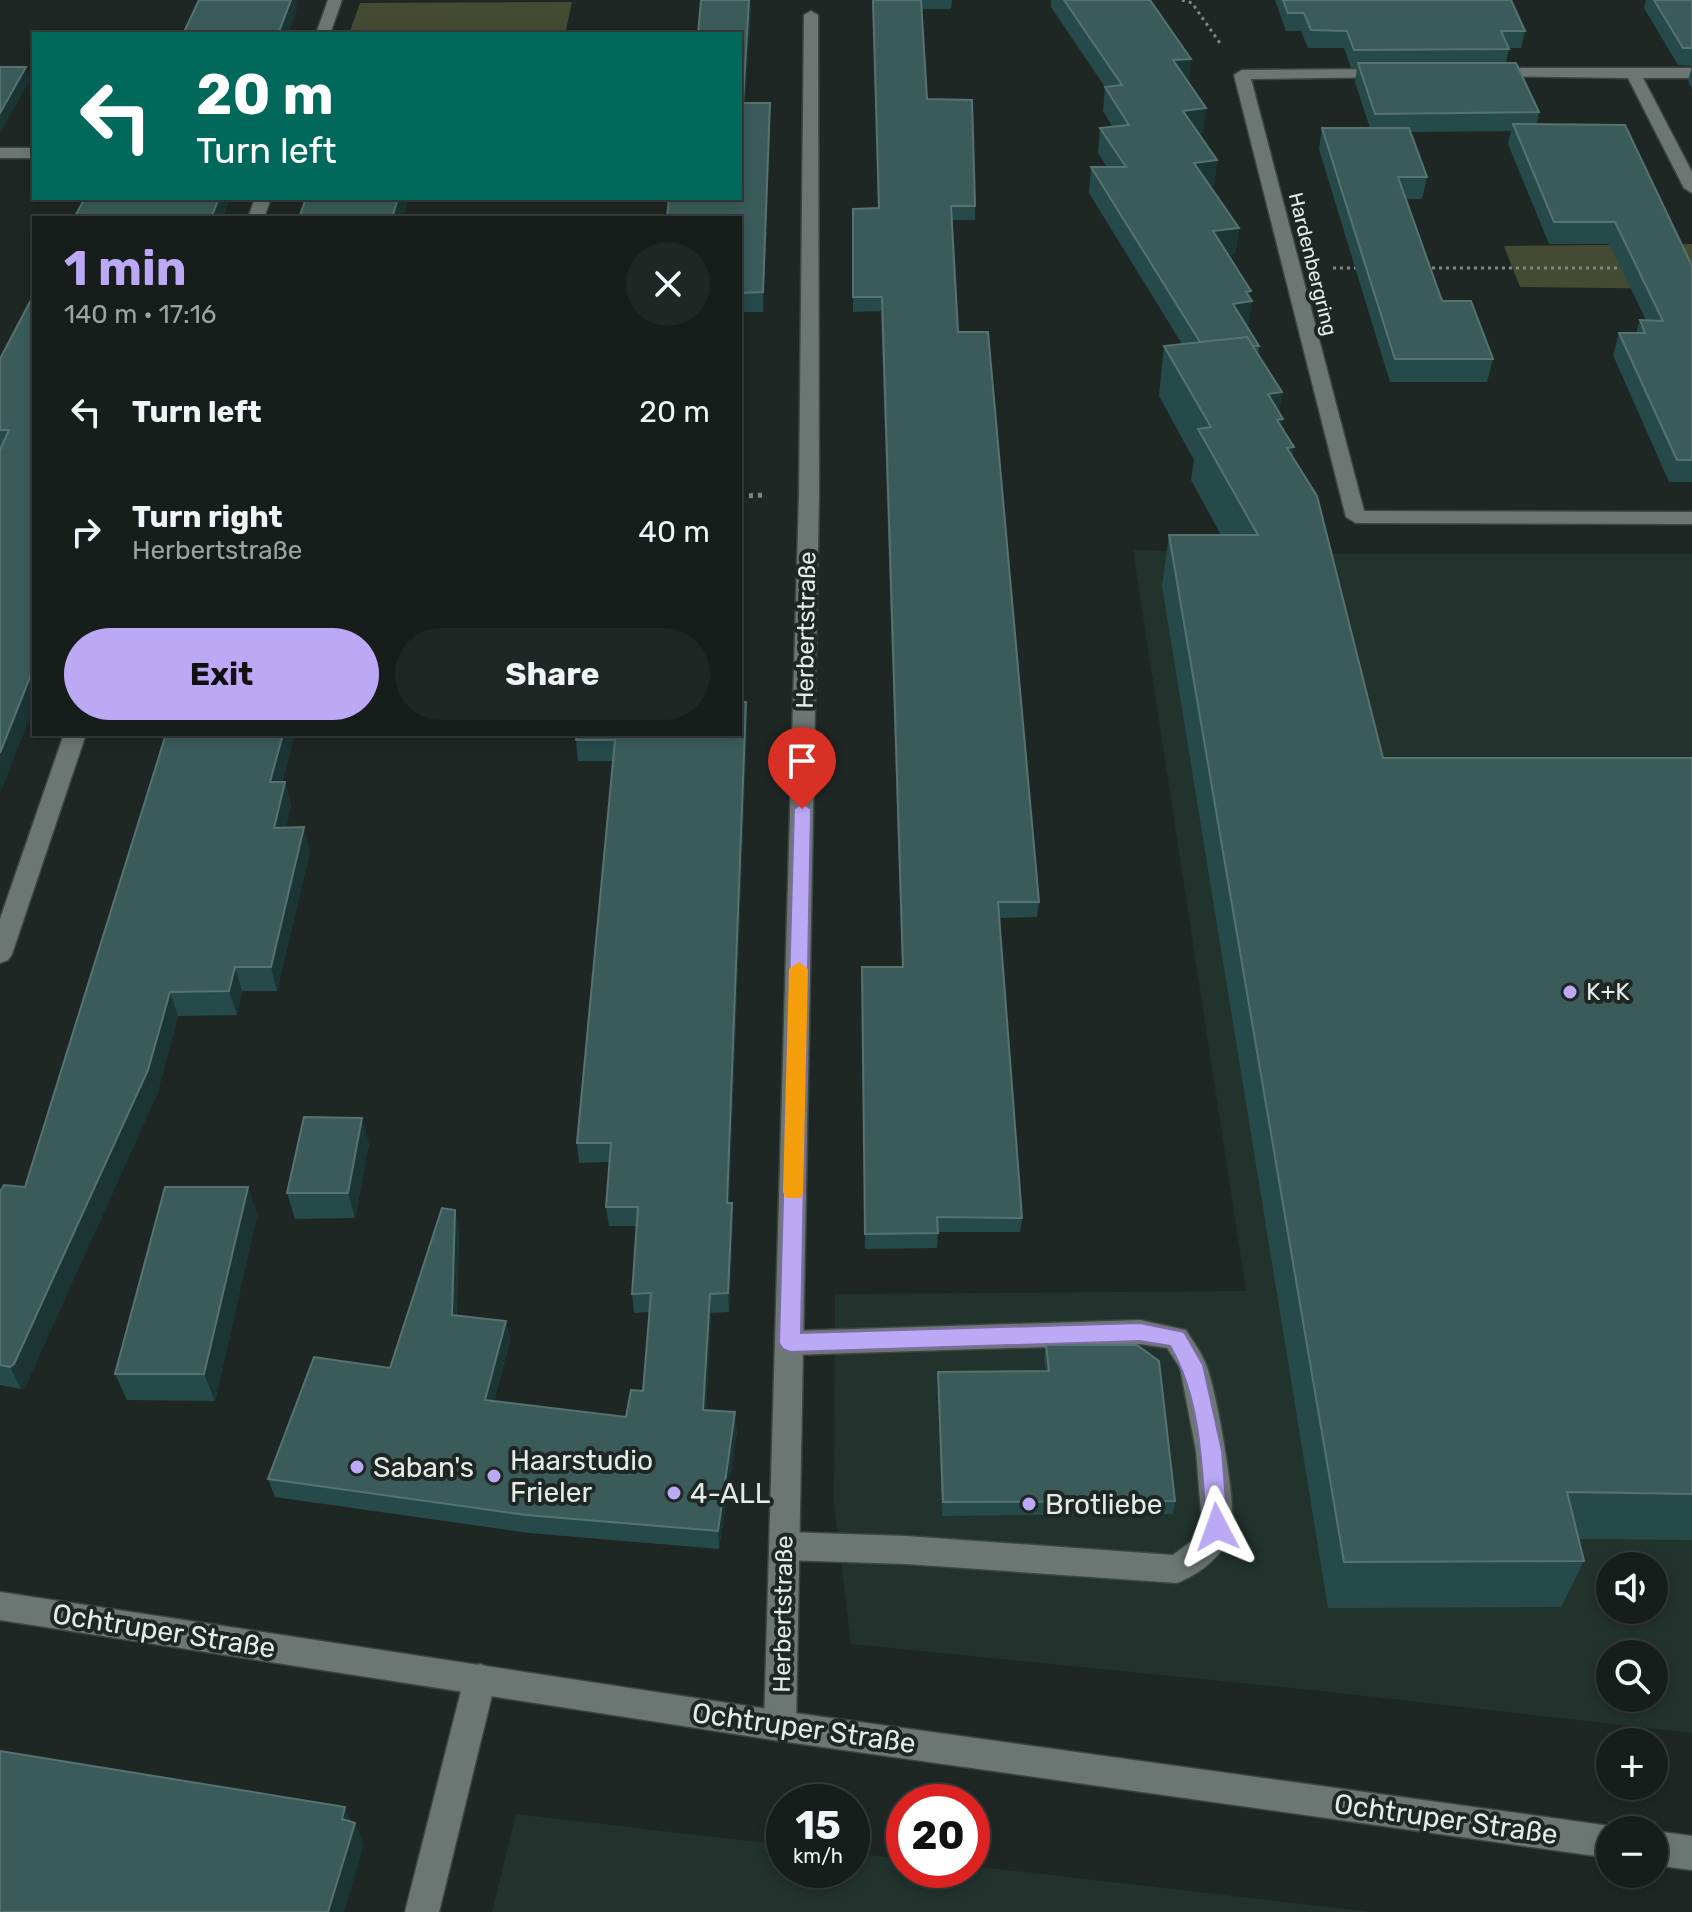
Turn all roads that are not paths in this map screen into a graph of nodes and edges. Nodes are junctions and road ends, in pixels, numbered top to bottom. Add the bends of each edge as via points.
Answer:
1 (335, 0) edge
2 (811, 15) dead end
3 (324, 32) edge
4 (1477, 73) edge
5 (1633, 73) junction
6 (1692, 73) edge
7 (1414, 74) edge
8 (0, 153) edge
9 (32, 153) edge
10 (1692, 188) edge
11 (1692, 518) edge
12 (74, 736) edge
13 (0, 954) edge
14 (790, 1343) junction
15 (785, 1546) junction
16 (0, 1606) edge
17 (480, 1679) junction
18 (780, 1726) junction
19 (1596, 1840) edge
20 (1668, 1850) edge
21 (1692, 1853) edge
22 (422, 1912) edge

1 - 3 street
2 - 14 street, Herbertstraße via 809,495
4 - 5 street
5 - 6 street
5 - 10 street
7 - 11 street, Hardenbergring via 1242,75 1356,517
8 - 9 street
12 - 13 street
14 - 15 street, Herbertstraße
14 - 15 street via 1140,1332 1176,1338 1193,1365 1211,1451 1217,1527 1204,1550 1177,1569
15 - 18 street, Herbertstraße
16 - 17 street, Ochtruper Straße
17 - 18 street, Ochtruper Straße
17 - 22 street
18 - 19 street, Ochtruper Straße
20 - 21 street

